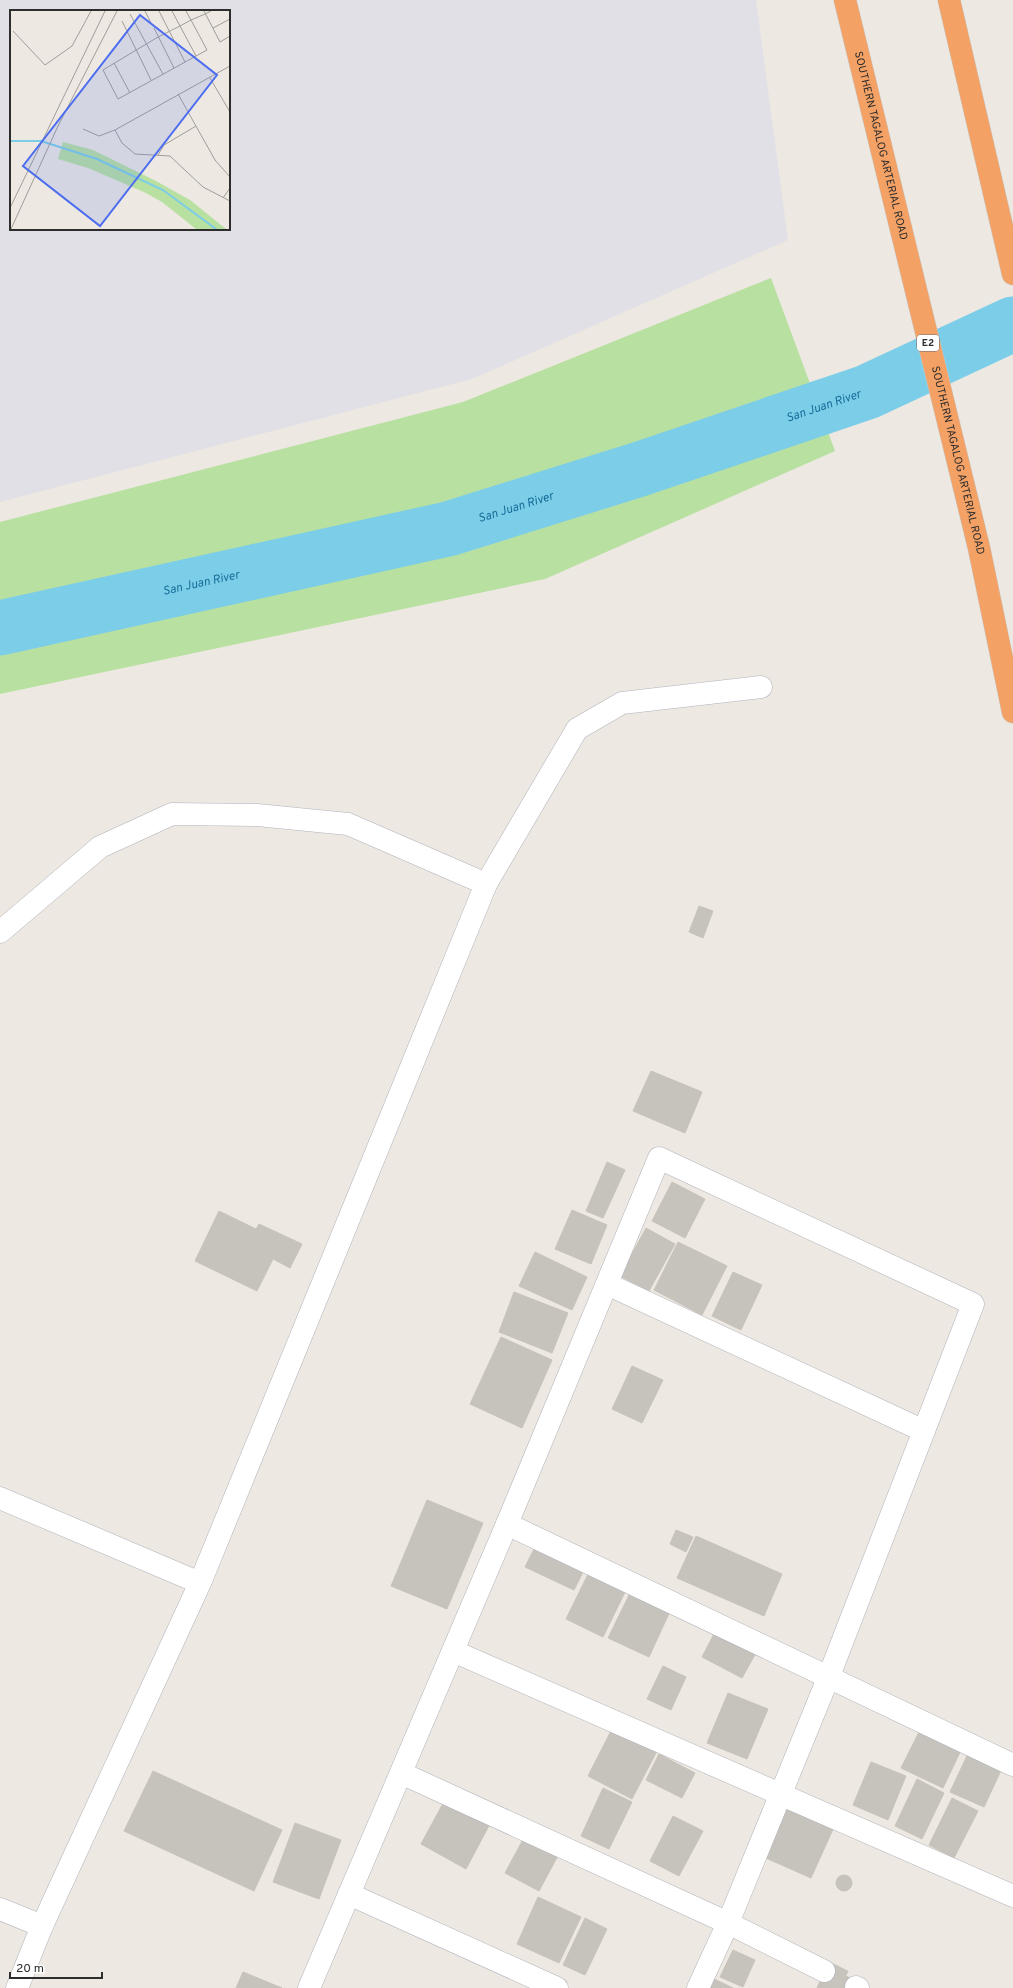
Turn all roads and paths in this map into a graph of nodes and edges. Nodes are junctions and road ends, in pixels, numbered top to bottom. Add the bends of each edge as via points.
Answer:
1 (845, 0) edge
2 (949, 0) edge
3 (1013, 274) edge
4 (761, 687) dead end
5 (1013, 712) edge
6 (486, 884) junction
7 (0, 932) edge
8 (606, 1284) junction
9 (924, 1432) junction
10 (0, 1498) edge
11 (507, 1524) junction
12 (200, 1583) junction
13 (453, 1651) junction
14 (829, 1676) junction
15 (1013, 1765) edge
16 (401, 1772) junction
17 (779, 1794) junction
18 (349, 1894) junction
19 (1013, 1896) edge
20 (0, 1909) edge
21 (728, 1923) junction
22 (42, 1926) junction
23 (824, 1971) tunnel mouth
24 (17, 1988) edge
25 (309, 1988) edge
26 (557, 1988) edge
27 (698, 1988) edge

1 - 5 highway, SOUTHERN TAGALOG ARTERIAL ROAD / E2 via 979,548
2 - 3 highway
4 - 6 street via 622,703 577,729
6 - 7 street via 348,824 257,815 172,814 100,847
6 - 12 street
8 - 9 street
8 - 9 street via 659,1158 973,1304
8 - 11 street
9 - 14 street
10 - 12 street
11 - 13 street
11 - 14 street
12 - 22 street
13 - 16 street
13 - 17 street
14 - 15 street
14 - 17 street
16 - 18 street
16 - 21 street
17 - 19 street
17 - 21 street
18 - 25 street
18 - 26 street
20 - 22 street
21 - 23 street
21 - 27 street
22 - 24 street

